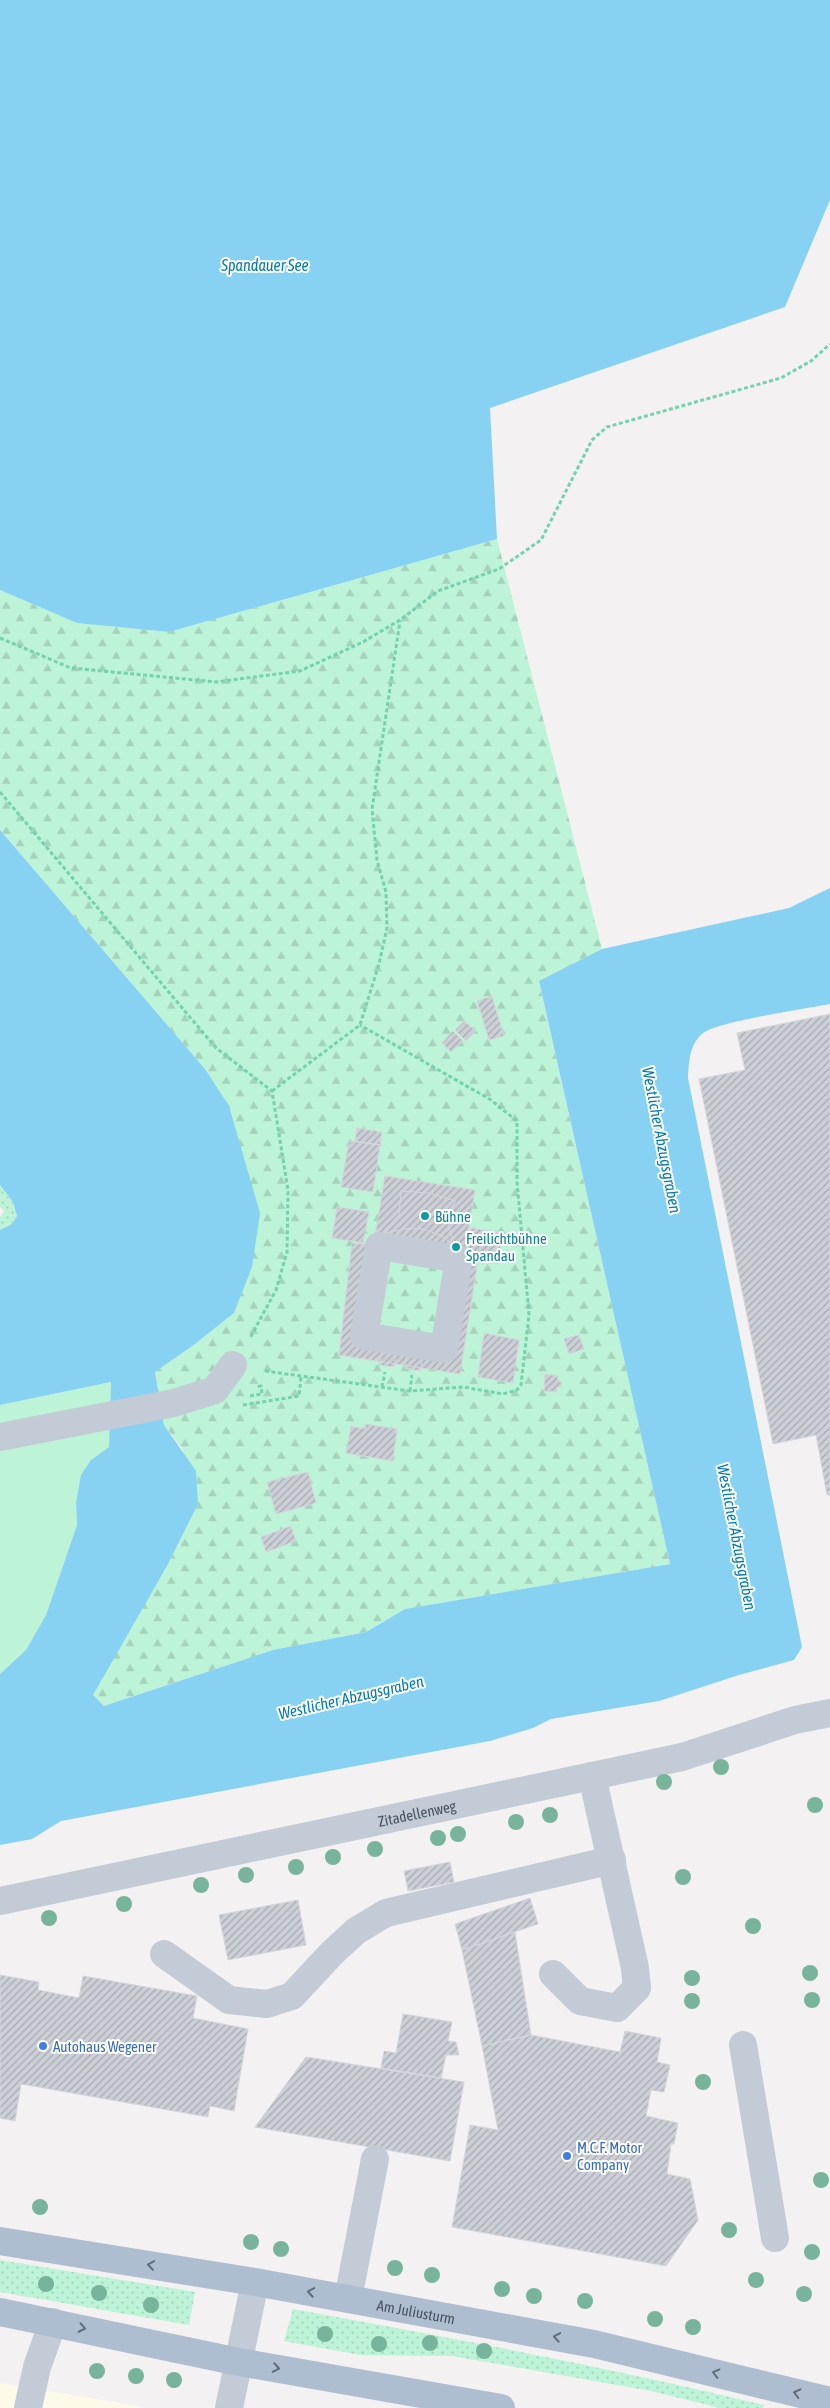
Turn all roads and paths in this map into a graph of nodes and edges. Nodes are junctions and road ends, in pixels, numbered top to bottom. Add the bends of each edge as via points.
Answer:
1 (830, 344) edge
2 (400, 620) junction
3 (0, 638) edge
4 (0, 792) edge
5 (360, 1025) junction
6 (272, 1091) junction
7 (233, 1365) junction
8 (301, 1377) junction
9 (247, 1396) dead end
10 (224, 1399) junction
11 (0, 1437) edge
12 (830, 1713) edge
13 (592, 1776) junction
14 (612, 1860) junction
15 (0, 1901) edge
16 (164, 1954) dead end
17 (553, 1974) dead end
18 (743, 2045) dead end
19 (375, 2159) dead end
20 (775, 2238) dead end
21 (0, 2241) edge
22 (255, 2282) junction
23 (348, 2299) junction
24 (0, 2312) edge
25 (53, 2322) junction
26 (239, 2362) junction
27 (830, 2401) edge
28 (28, 2408) edge
29 (229, 2408) edge
30 (501, 2408) edge

1 - 2 path via 811,361 781,378 607,426 592,440 541,540 500,569 438,591
2 - 3 path via 363,642 300,671 216,682 71,668
2 - 5 path via 372,809 377,860 386,892 387,928
4 - 6 path via 216,1048
5 - 6 path
5 - 8 path via 491,1100 517,1121 518,1182 529,1315 520,1385 517,1390 503,1394 463,1387 410,1391
6 - 7 path via 288,1190 287,1252 276,1290
7 - 8 path
7 - 10 street
8 - 10 path via 299,1396
9 - 10 path via 262,1394 261,1386 226,1392
10 - 11 street via 174,1403
12 - 13 street, Zitadellenweg via 795,1720 682,1757
13 - 14 street
13 - 15 street, Zitadellenweg
14 - 16 street via 386,1914 356,1931 292,1996 267,2004 229,2000
14 - 17 street via 637,1988 617,2008 580,2001
18 - 20 street
19 - 23 street
22 -> 21 main road, Am Juliusturm
23 -> 22 main road, Am Juliusturm
22 - 26 street
27 -> 23 main road, Am Juliusturm via 594,2344
24 - 25 main road
25 -> 26 main road
25 - 28 street via 37,2367
26 - 29 street
26 -> 30 main road

